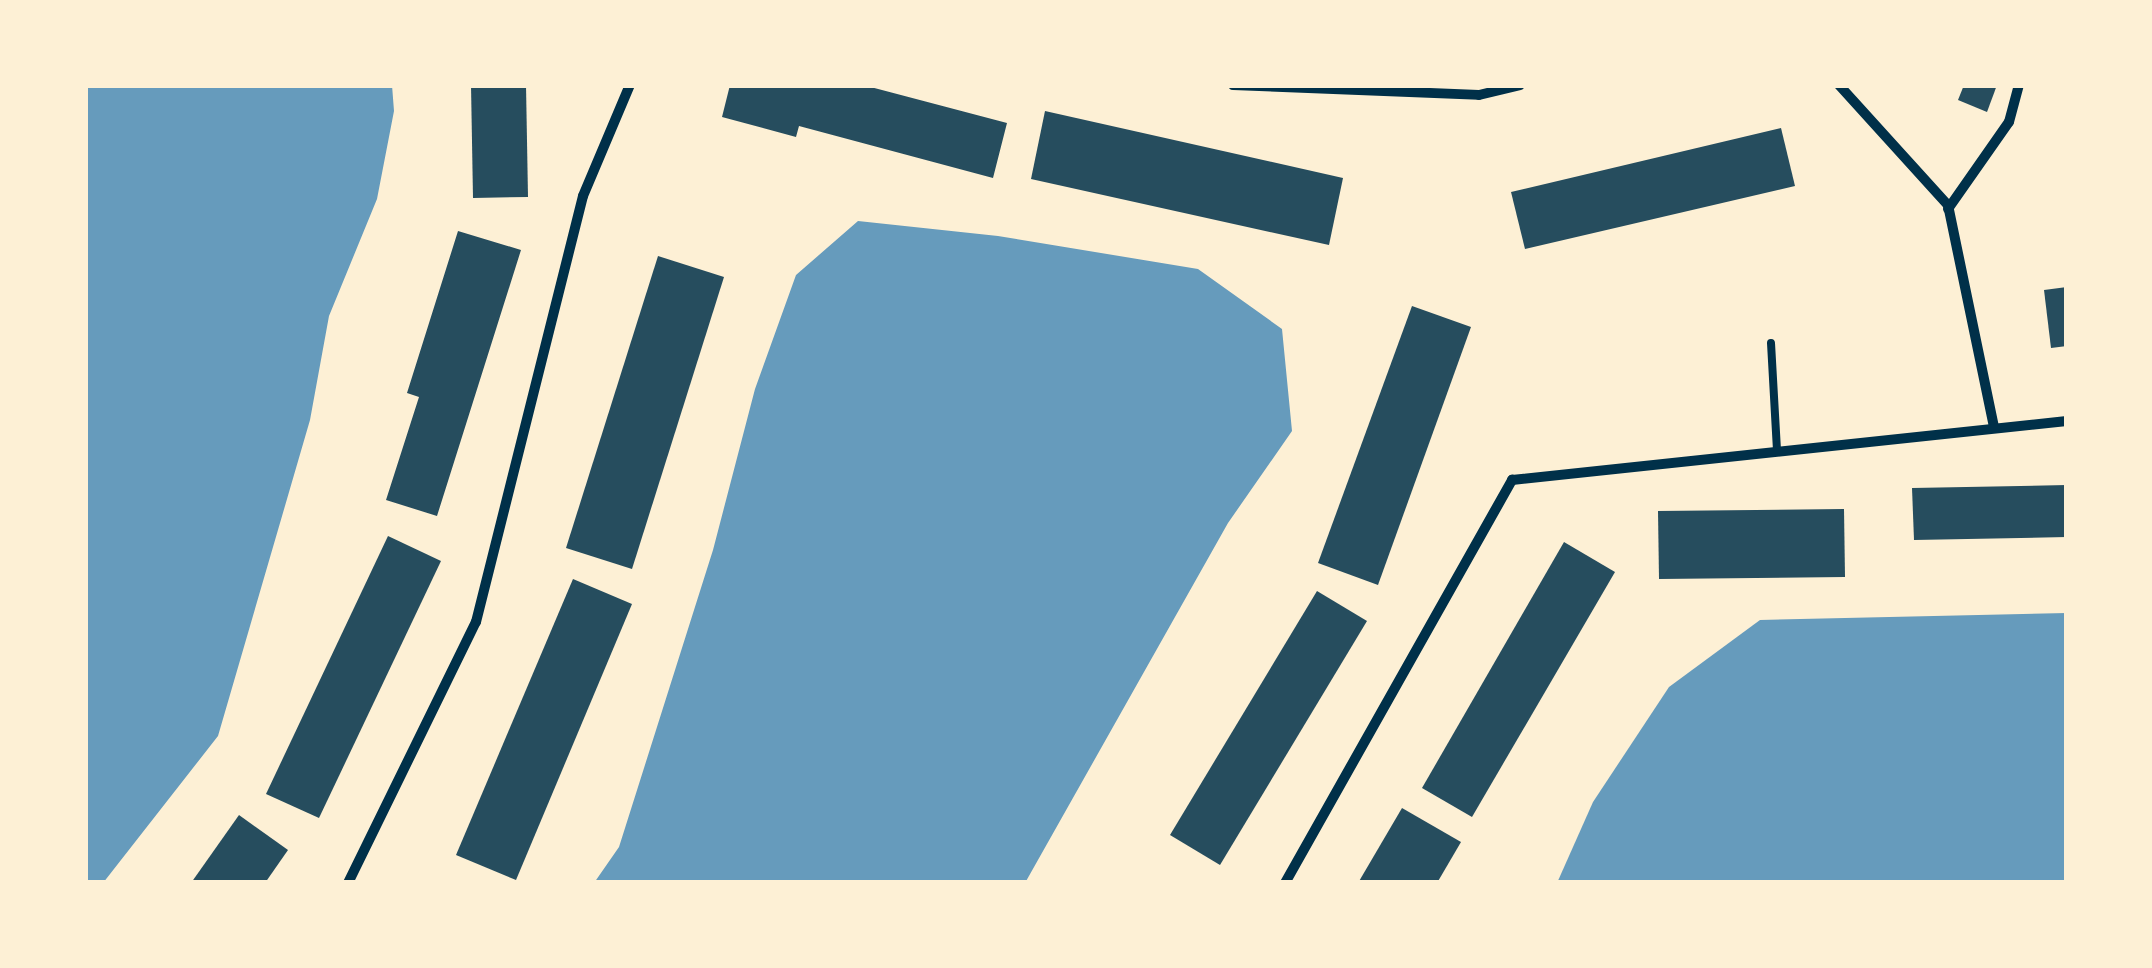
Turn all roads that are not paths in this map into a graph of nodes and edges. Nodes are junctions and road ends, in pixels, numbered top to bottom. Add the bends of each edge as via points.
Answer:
1 (630, 85) edge
2 (1233, 85) edge
3 (1520, 85) edge
4 (1839, 85) edge
5 (2019, 85) edge
6 (1948, 209) junction
7 (1770, 343) dead end
8 (2067, 420) edge
9 (1994, 427) junction
10 (1778, 451) junction
11 (348, 883) edge
12 (1285, 883) edge

1 - 11 street via 583,196 476,622
2 - 3 street via 1479,96
4 - 6 street
5 - 6 street via 2009,122
6 - 9 street
7 - 10 lane
8 - 9 street
9 - 10 street
10 - 12 street via 1512,480

